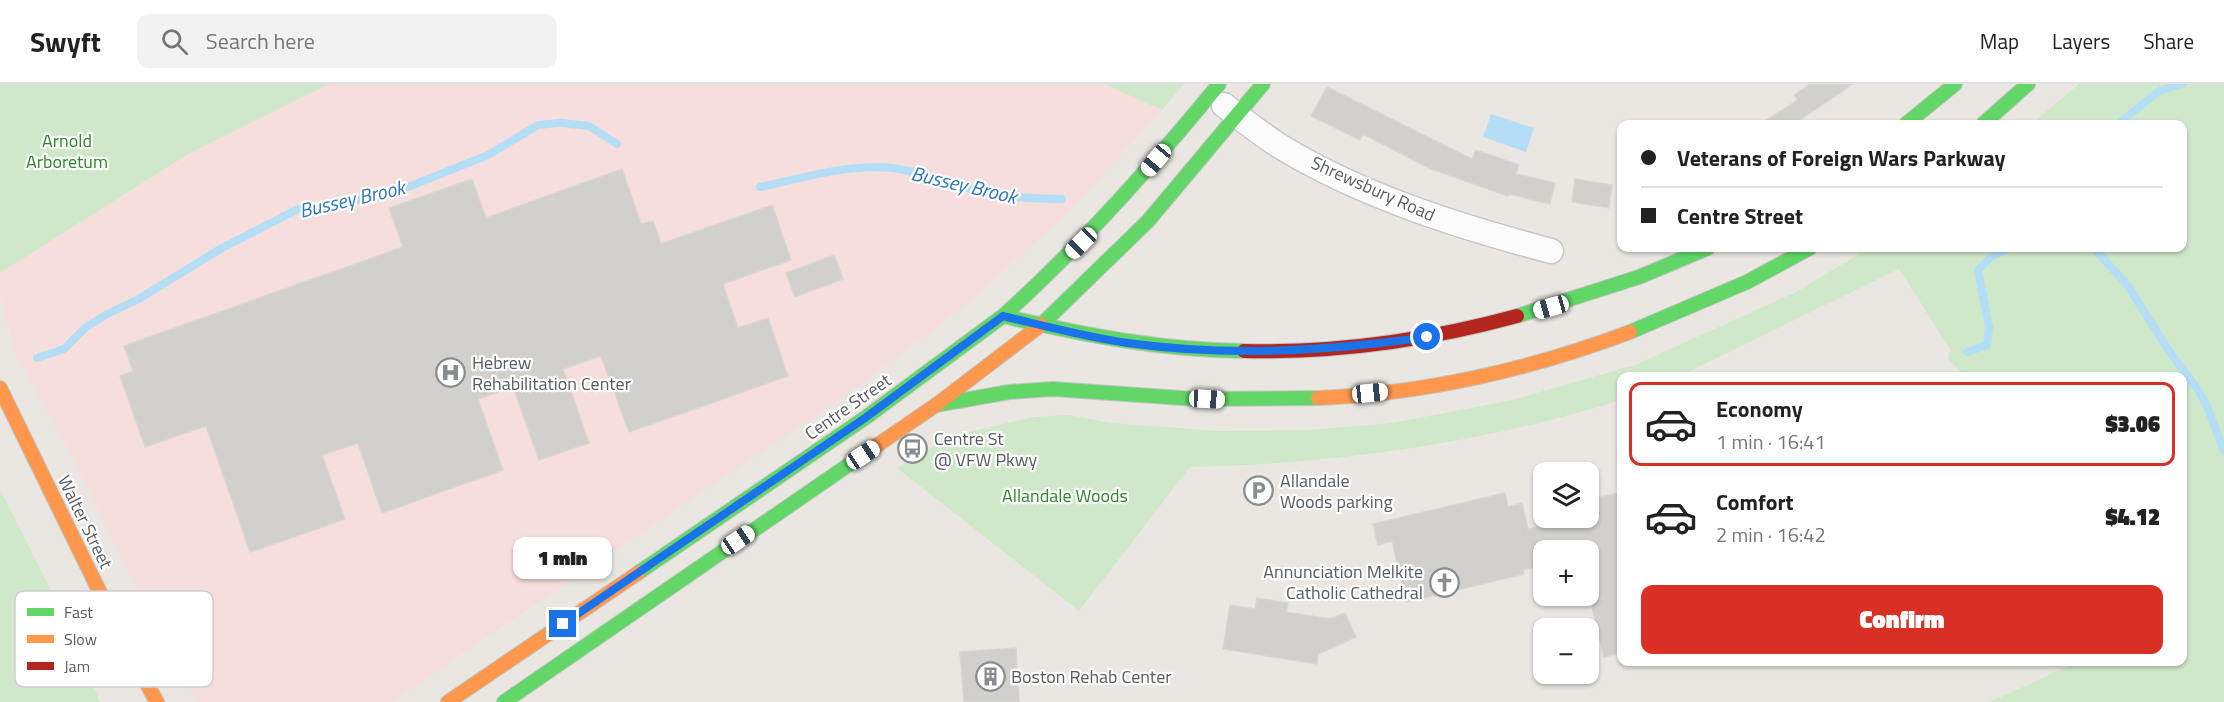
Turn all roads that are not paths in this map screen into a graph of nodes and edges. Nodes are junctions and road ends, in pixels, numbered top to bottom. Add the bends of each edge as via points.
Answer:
1 (1263, 84) edge
2 (2028, 84) edge
3 (1956, 88) edge
4 (1215, 89) edge
5 (1972, 108) dead end
6 (1237, 115) junction
7 (1912, 120) edge
8 (1981, 120) edge
9 (1988, 120) edge
10 (1551, 251) dead end
11 (1698, 252) edge
12 (1802, 252) edge
13 (1003, 316) junction
14 (1041, 325) junction
15 (0, 388) edge
16 (936, 405) junction
17 (99, 591) edge
18 (148, 687) edge
19 (157, 702) edge
20 (448, 702) edge
21 (504, 702) edge

1 - 6 main road
2 - 9 main road
3 - 7 main road
4 - 6 street, Shrewsbury Road
4 - 13 main road, Centre Street via 1100,223
5 - 8 main road
6 - 10 street, Shrewsbury Road via 1284,148 1359,186 1438,219
6 - 14 main road via 1148,221
11 - 14 main road via 1624,283 1521,316 1364,346 1289,351 1203,350 1128,343
12 - 16 main road via 1724,292 1609,340 1522,366 1432,385 1263,400 1160,398 1046,389
13 - 14 main road
13 - 20 main road, Centre Street via 865,418
14 - 16 main road
15 - 17 main road, Walter Street
16 - 21 main road
18 - 19 main road, Walter Street

